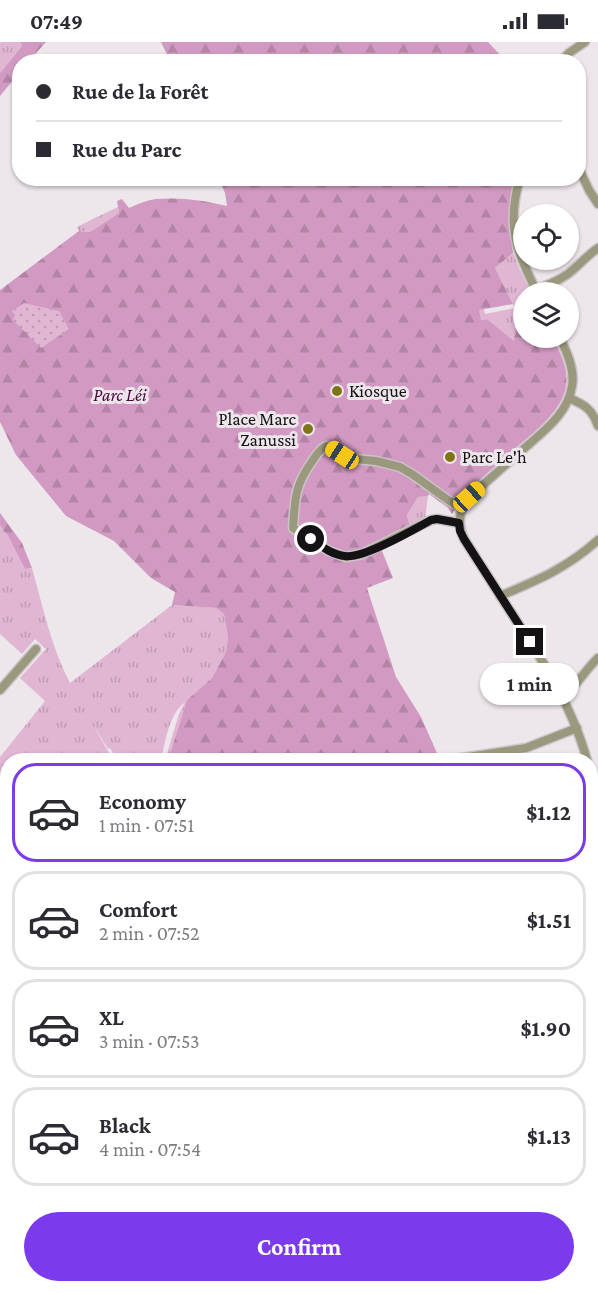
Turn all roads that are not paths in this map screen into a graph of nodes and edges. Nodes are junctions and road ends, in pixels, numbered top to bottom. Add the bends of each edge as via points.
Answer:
1 (585, 42) edge
2 (567, 54) edge
3 (586, 184) edge
4 (518, 186) edge
5 (598, 204) edge
6 (598, 248) edge
7 (531, 282) edge
8 (554, 282) edge
9 (564, 348) edge
10 (569, 398) junction
11 (598, 426) edge
12 (462, 508) junction
13 (459, 523) junction
14 (598, 540) edge
15 (500, 596) junction
16 (36, 649) dead end
17 (598, 658) edge
18 (0, 690) edge
19 (562, 696) junction
20 (577, 728) junction
21 (494, 753) edge
22 (585, 753) edge

1 - 2 street
3 - 5 street
4 - 7 street via 514,233
6 - 8 street
9 - 10 street via 573,373
10 - 11 street via 589,409
10 - 12 street via 548,427 469,497
12 - 13 street
12 - 13 street via 400,467 355,459 326,446 298,484 293,528 346,557 362,554 431,520
13 - 15 street via 464,539
14 - 15 street via 553,573
15 - 19 street
16 - 18 street
17 - 19 street via 572,690
19 - 20 street
20 - 21 street via 526,748
20 - 22 street

